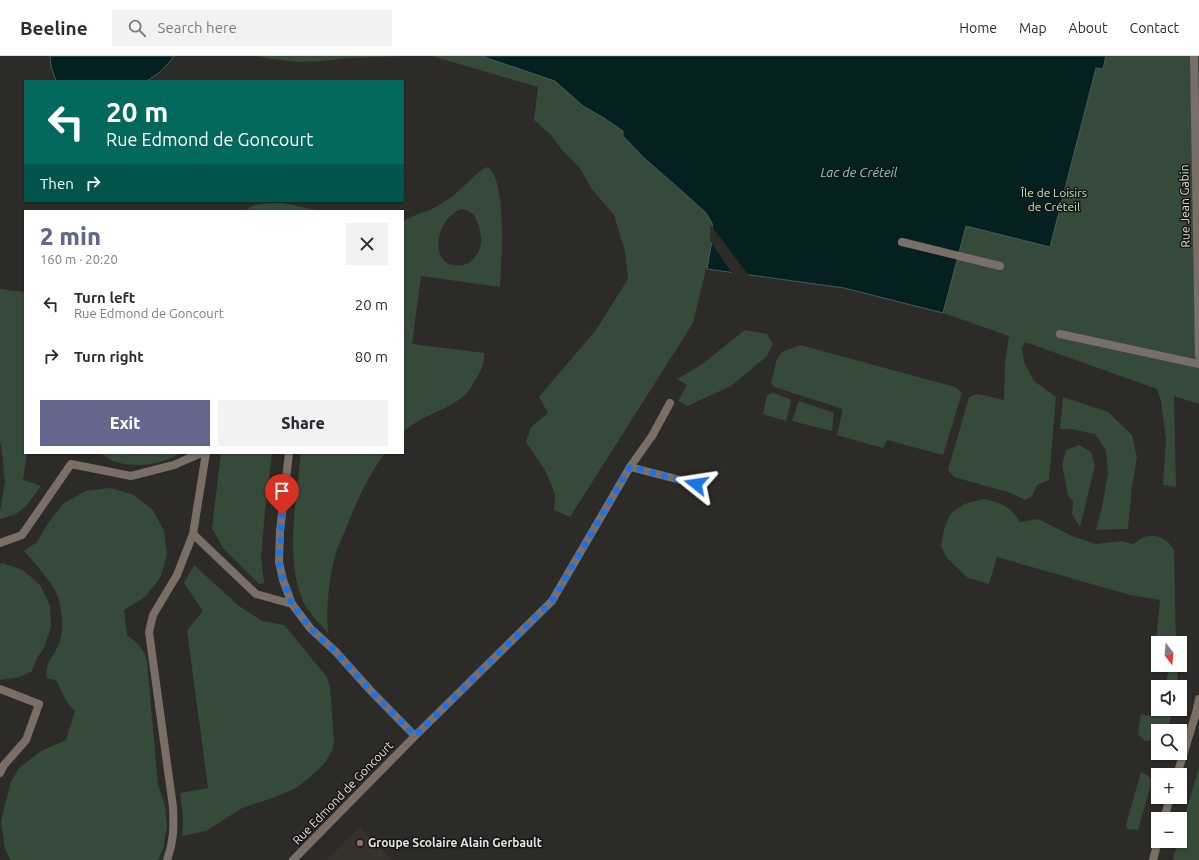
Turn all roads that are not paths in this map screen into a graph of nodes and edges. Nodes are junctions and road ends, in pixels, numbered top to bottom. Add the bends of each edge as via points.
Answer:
1 (1194, 56) edge
2 (902, 242) dead end
3 (1000, 266) dead end
4 (1060, 334) dead end
5 (1199, 342) edge
6 (1199, 356) edge
7 (1199, 364) edge
8 (670, 403) dead end
9 (199, 454) edge
10 (206, 454) edge
11 (289, 454) edge
12 (630, 467) junction
13 (696, 484) dead end
14 (193, 534) junction
15 (0, 543) edge
16 (292, 604) junction
17 (0, 690) edge
18 (1199, 699) edge
19 (415, 736) junction
20 (1179, 768) edge
21 (0, 773) edge
22 (1156, 848) edge
23 (167, 860) edge
24 (294, 860) edge
25 (1153, 860) edge

1 - 5 street, Rue Jean Gabin
2 - 3 street
4 - 7 street
5 - 6 street, Rue Jean Gabin
8 - 12 street, Rue Edmond de Goncourt via 652,436
9 - 15 street via 174,465 131,476 72,464 22,536
10 - 14 street
11 - 16 street via 279,562
12 - 13 street
12 - 19 street, Rue Edmond de Goncourt via 552,601
14 - 16 street via 256,594
14 - 23 street via 177,575 153,616 149,632 173,807 174,839
16 - 19 street via 310,628
17 - 21 street via 39,704 26,740
18 - 20 street
19 - 24 street, Rue Edmond de Goncourt
22 - 25 street

